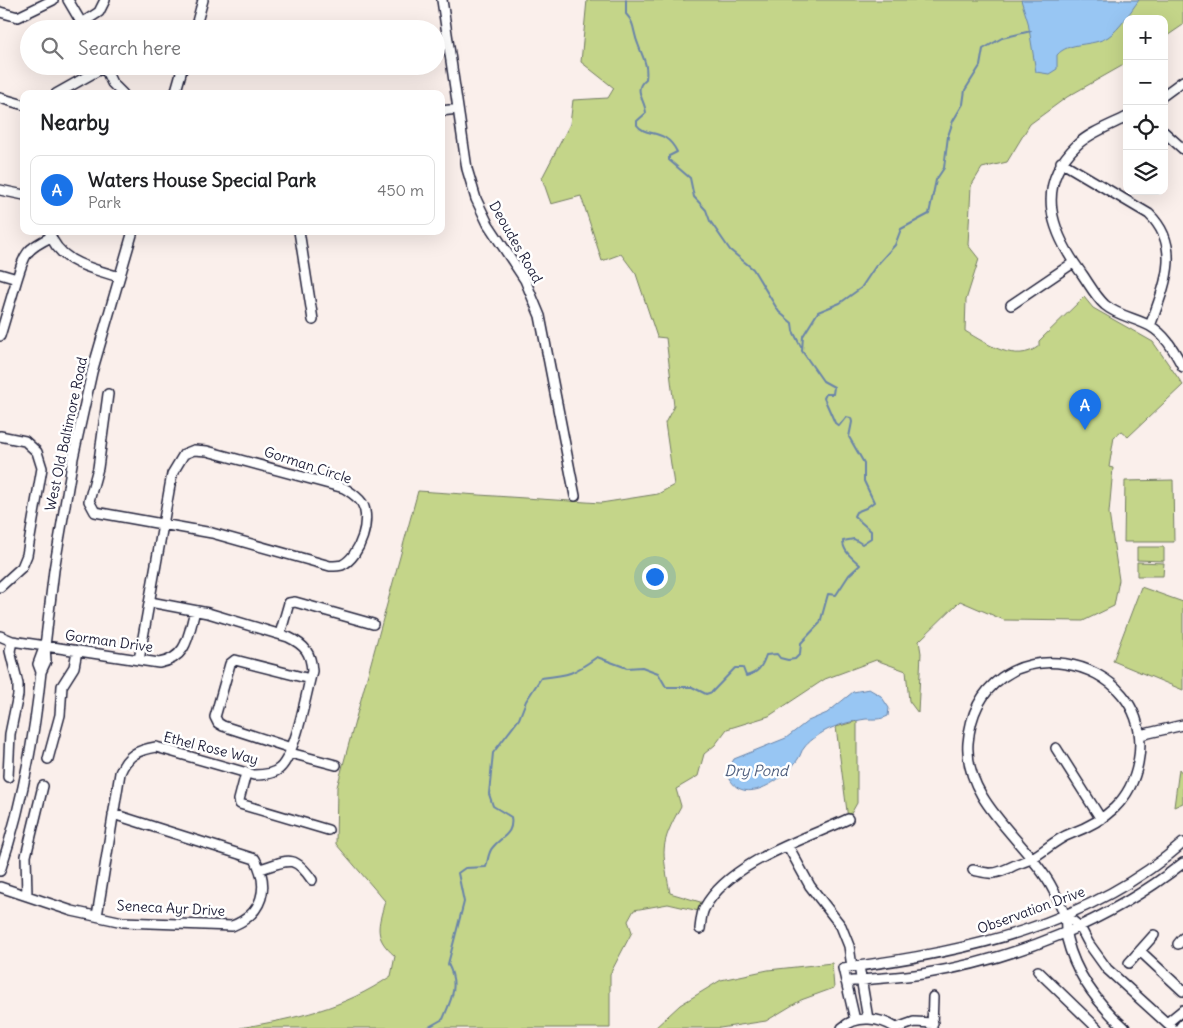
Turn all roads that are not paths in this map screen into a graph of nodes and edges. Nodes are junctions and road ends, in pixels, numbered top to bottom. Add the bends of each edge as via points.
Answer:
1 (53, 0) edge
2 (68, 0) edge
3 (104, 0) edge
4 (203, 0) edge
5 (442, 0) edge
6 (0, 12) edge
7 (80, 20) edge
8 (90, 20) edge
9 (197, 20) edge
10 (445, 20) edge
11 (445, 20) edge
12 (89, 75) edge
13 (108, 75) edge
14 (181, 75) edge
15 (1183, 81) edge
16 (63, 90) edge
17 (119, 90) edge
18 (176, 90) edge
19 (1168, 92) edge
20 (0, 98) edge
21 (20, 104) edge
22 (458, 109) junction
23 (445, 111) edge
24 (1123, 119) edge
25 (1168, 136) edge
26 (1183, 149) edge
27 (1061, 162) junction
28 (0, 190) edge
29 (20, 193) edge
30 (49, 235) edge
31 (51, 235) edge
32 (132, 235) edge
33 (300, 235) edge
34 (1073, 263) junction
35 (0, 274) edge
36 (119, 277) junction
37 (17, 279) junction
38 (1011, 305) dead end
39 (313, 320) dead end
40 (1150, 326) junction
41 (0, 336) edge
42 (1183, 367) edge
43 (108, 394) dead end
44 (0, 436) edge
45 (575, 496) dead end
46 (163, 525) junction
47 (0, 587) edge
48 (150, 602) junction
49 (195, 610) junction
50 (373, 624) dead end
51 (280, 634) junction
52 (0, 636) edge
53 (12, 641) junction
54 (45, 646) junction
55 (77, 651) junction
56 (139, 660) junction
57 (310, 679) junction
58 (1183, 724) edge
59 (1140, 734) junction
60 (1056, 748) dead end
61 (291, 750) junction
62 (48, 759) dead end
63 (336, 765) dead end
64 (246, 773) junction
65 (8, 777) dead end
66 (44, 786) dead end
67 (113, 814) junction
68 (1101, 819) junction
69 (848, 820) dead end
70 (328, 830) dead end
71 (1183, 843) edge
72 (788, 846) junction
73 (1032, 858) junction
74 (1183, 863) edge
75 (260, 869) junction
76 (973, 870) dead end
77 (0, 871) edge
78 (312, 880) dead end
79 (0, 887) edge
80 (27, 896) junction
81 (1065, 915) junction
82 (97, 916) junction
83 (1080, 927) junction
84 (700, 929) dead end
85 (1066, 932) junction
86 (1154, 935) dead end
87 (1140, 951) junction
88 (1129, 963) dead end
89 (851, 967) junction
90 (1038, 971) dead end
91 (861, 980) junction
92 (846, 982) junction
93 (1183, 991) edge
94 (933, 997) dead end
95 (1183, 1010) edge
96 (868, 1019) junction
97 (855, 1020) junction
98 (1183, 1024) edge
99 (932, 1025) edge
100 (1170, 1025) edge
101 (842, 1028) edge
102 (897, 1028) edge
103 (1097, 1028) edge
104 (1125, 1028) edge
105 (1180, 1028) edge

1 - 6 street via 18,17
2 - 7 street
3 - 8 street via 99,12
4 - 9 street
5 - 11 street, Deoudes Road
10 - 22 street, Deoudes Road
12 - 16 street
13 - 17 street
14 - 18 street
15 - 19 street
20 - 21 street
22 - 23 street
22 - 45 street, Deoudes Road via 467,169 476,199 488,224 525,280 540,316
24 - 27 street via 1078,143
25 - 26 street
27 - 34 street via 1055,176 1051,213 1056,233
27 - 40 street via 1149,214 1167,236 1172,247 1171,265
28 - 29 street
30 - 37 street via 31,247
31 - 36 street via 66,257
32 - 36 street, West Old Baltimore Road
33 - 39 street
34 - 38 street
34 - 40 street via 1104,304 1114,312
35 - 37 street
36 - 54 street, West Old Baltimore Road via 92,372 73,458
37 - 41 street
40 - 42 street via 1170,344
43 - 46 street via 98,468 88,501 100,514
44 - 47 street via 25,441 37,452 42,468 27,555 22,567
46 - 46 street, Gorman Circle via 172,474 184,454 194,450 236,457 344,488 363,504 366,516 357,550 350,560 330,566 212,533
46 - 48 street, Gorman Circle
48 - 49 street, Ethel Rose Way
48 - 56 street, Gorman Circle
49 - 51 street, Ethel Rose Way
49 - 56 street, Gorman Drive via 186,646 178,654 170,661 158,663
50 - 51 street via 295,602 289,603
51 - 57 street, Ethel Rose Way via 307,650 312,660
52 - 53 street, Gorman Drive
53 - 54 street, Gorman Drive
53 - 65 street via 10,651 18,695 10,734
54 - 55 street, Gorman Drive
54 - 77 street, West Old Baltimore Road via 38,664 41,672 35,734
55 - 56 street, Gorman Drive
55 - 62 street via 74,667 62,686 60,715
57 - 61 street, Ethel Rose Way
57 - 61 street via 235,660 230,664 215,717 223,726
58 - 59 street
59 - 68 street via 1136,776 1128,794
59 - 73 street via 1131,709 1117,689 1100,676 1078,666 1044,662 1026,666 1001,677 982,696 970,723 968,748 972,773 992,811
60 - 68 street
61 - 63 street
61 - 64 street, Ethel Rose Way via 280,769 266,774
64 - 67 street, Ethel Rose Way via 156,747 140,750 124,762
64 - 70 street via 240,804
66 - 80 street via 26,856
67 - 75 street via 242,853 255,859
67 - 82 street, Ethel Rose Way
68 - 73 street via 1064,836
69 - 72 street
71 - 81 street, Observation Drive via 1102,899
72 - 84 street via 750,864 720,885 704,908
72 - 89 street via 810,886 841,926 849,946
73 - 76 street via 994,874
73 - 81 street via 1050,884
74 - 83 street via 1133,899
75 - 78 street via 289,861 301,864
75 - 82 street, Seneca Ayr Drive via 264,884 256,910 246,920 232,926 123,922
79 - 80 street, Seneca Ayr Drive
80 - 82 street, Seneca Ayr Drive
81 - 83 street
81 - 85 street
81 - 89 street, Observation Drive via 992,941
83 - 85 street
83 - 100 street via 1107,970
85 - 91 street via 963,966
85 - 104 street via 1084,984
86 - 87 street
87 - 88 street
87 - 93 street
89 - 91 street
89 - 92 street
90 - 103 street
91 - 92 street
91 - 96 street
92 - 97 street
94 - 99 street
95 - 100 street
96 - 97 street
96 - 102 street
97 - 101 street
98 - 105 street
99 - 102 street via 914,1022

